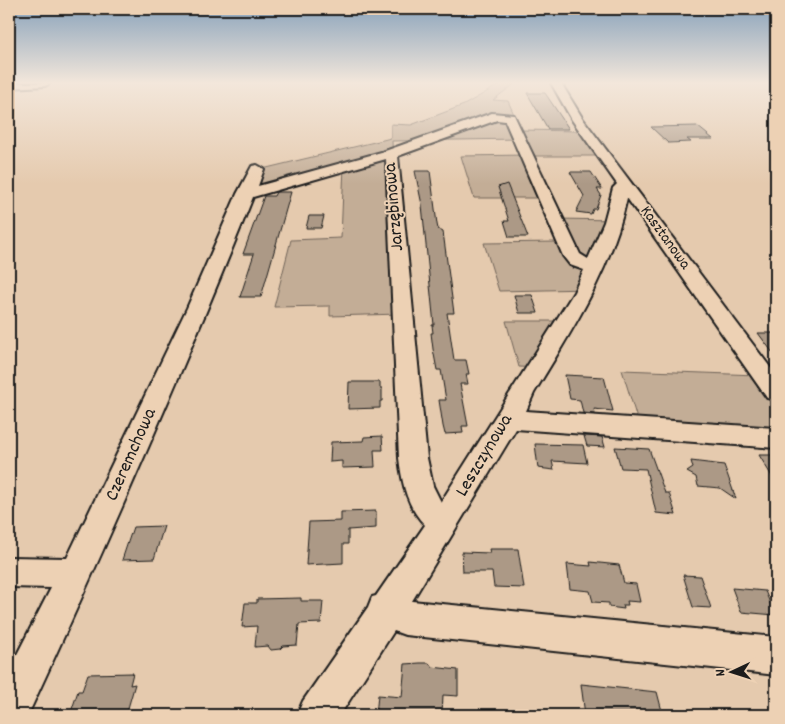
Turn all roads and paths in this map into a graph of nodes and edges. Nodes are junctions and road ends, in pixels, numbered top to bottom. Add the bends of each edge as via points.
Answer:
1 (494, 117) edge
2 (502, 117) edge
3 (576, 117) edge
4 (390, 154) junction
5 (257, 169) dead end
6 (627, 186) junction
7 (245, 194) junction
8 (594, 267) junction
9 (776, 392) edge
10 (509, 419) junction
11 (776, 438) edge
12 (445, 522) junction
13 (9, 572) edge
14 (77, 574) junction
15 (385, 609) junction
16 (776, 656) edge
17 (9, 711) edge
18 (317, 715) edge

1 - 4 street, Jarzębinowa
2 - 8 street, Jarzębinowa via 510,118 572,256
3 - 6 street, Kasztanowa
4 - 7 street
4 - 12 street, Jarzębinowa via 393,158 413,458 426,507
5 - 7 street, Czeremchowa
6 - 8 street, Leszczynowa via 621,188 613,222
6 - 9 street, Kasztanowa
7 - 14 street, Czeremchowa via 198,308
8 - 10 street, Leszczynowa via 584,292 521,393
10 - 11 street
10 - 12 street, Leszczynowa
12 - 15 street, Leszczynowa
13 - 14 street
14 - 17 street, Czeremchowa
15 - 16 street via 405,618
15 - 18 street, Leszczynowa

